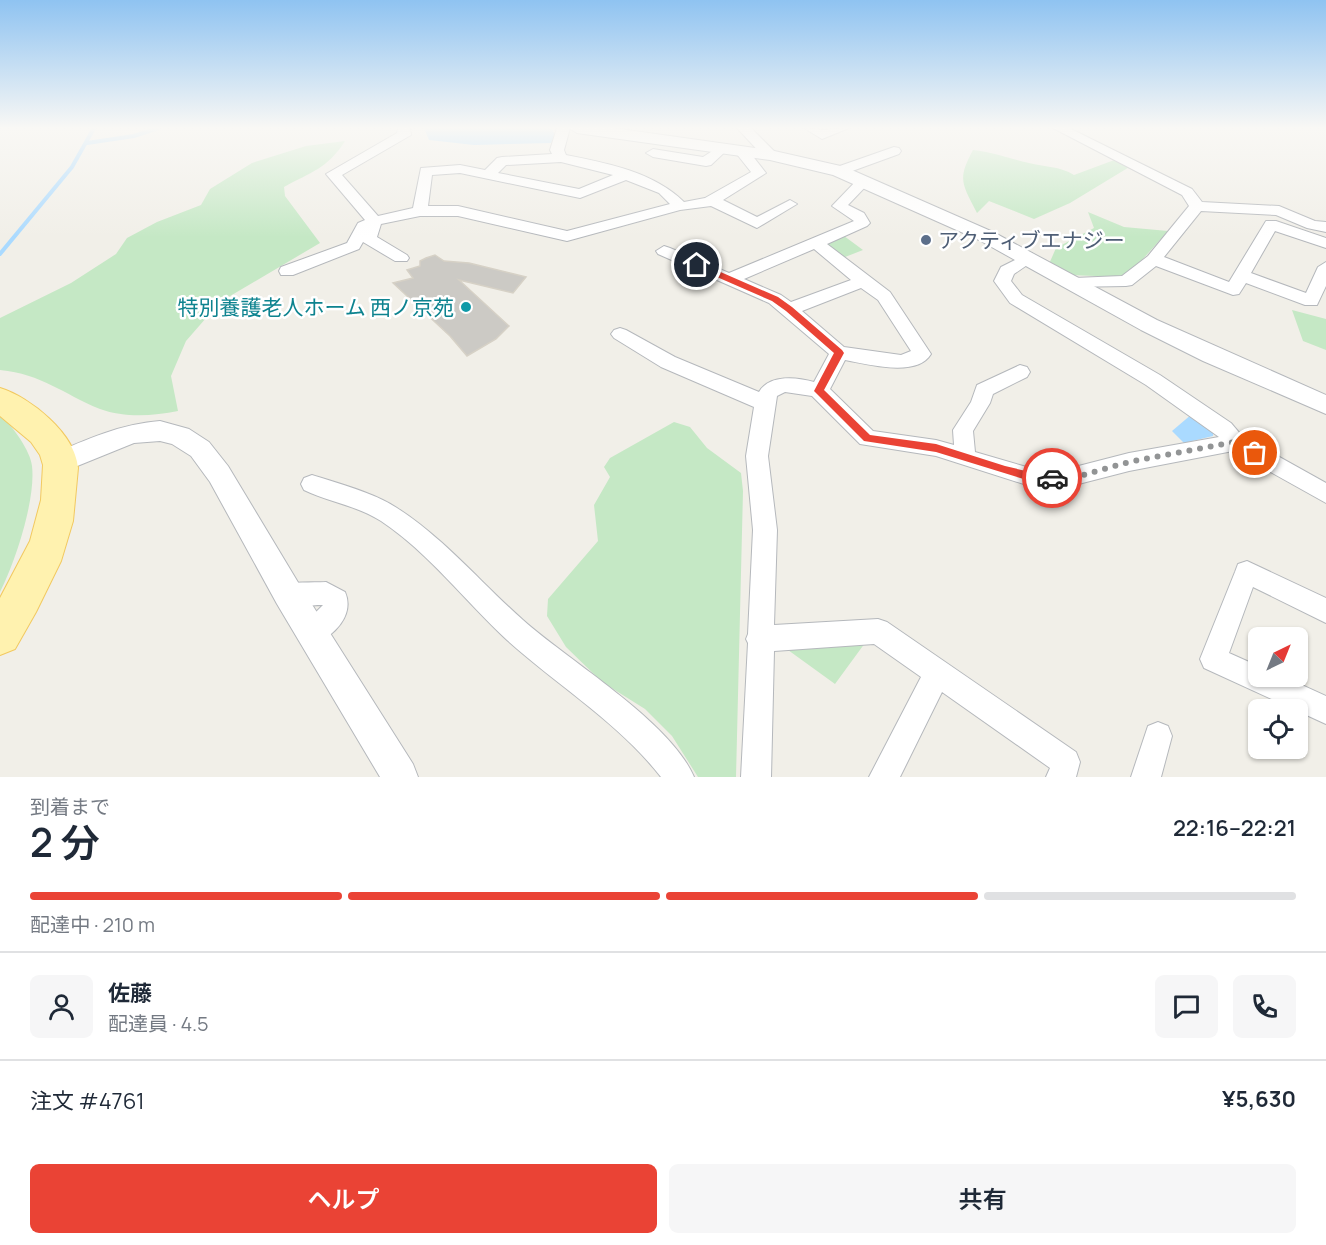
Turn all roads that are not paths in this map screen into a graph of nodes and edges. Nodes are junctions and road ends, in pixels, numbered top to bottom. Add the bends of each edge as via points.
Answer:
1 (351, 164) edge
2 (499, 164) edge
3 (592, 164) edge
4 (752, 164) edge
5 (810, 164) edge
6 (858, 164) edge
7 (1132, 164) edge
8 (839, 171) junction
9 (489, 174) junction
10 (626, 175) junction
11 (863, 182) junction
12 (711, 200) junction
13 (790, 204) dead end
14 (680, 206) junction
15 (1197, 206) junction
16 (420, 211) junction
17 (374, 221) junction
18 (1326, 227) edge
19 (816, 243) junction
20 (1326, 243) edge
21 (663, 251) dead end
22 (1026, 256) junction
23 (401, 258) dead end
24 (1154, 259) junction
25 (1326, 267) edge
26 (287, 271) dead end
27 (1241, 275) junction
28 (730, 279) junction
29 (863, 281) junction
30 (1074, 283) junction
31 (789, 309) junction
32 (620, 334) dead end
33 (839, 353) junction
34 (1020, 372) dead end
35 (819, 391) junction
36 (0, 400) edge
37 (765, 403) junction
38 (1326, 405) edge
39 (1235, 442) junction
40 (965, 456) junction
41 (60, 462) junction
42 (312, 484) dead end
43 (1326, 494) edge
44 (1326, 611) edge
45 (0, 635) edge
46 (759, 639) junction
47 (938, 672) junction
48 (1326, 710) edge
49 (1158, 736) dead end
50 (400, 777) edge
51 (678, 777) edge
52 (756, 777) edge
53 (884, 777) edge
54 (1061, 777) edge
55 (1146, 777) edge

1 - 17 street via 333,174
2 - 9 street
3 - 10 street
4 - 12 street via 759,173
5 - 8 street
6 - 8 street
7 - 15 street via 1187,192
8 - 11 street
9 - 10 street via 580,194
9 - 16 street via 460,169 426,171
10 - 14 street via 664,190
11 - 19 street via 839,206 859,216 862,223
11 - 22 street
12 - 13 street via 757,223
12 - 14 street via 692,208
14 - 16 street via 567,236 458,211
15 - 18 street via 1279,211
15 - 24 street
16 - 17 street
17 - 23 street via 369,239
17 - 26 street via 363,226 353,246
19 - 28 street
19 - 29 street
20 - 27 street via 1271,224
21 - 28 street
22 - 30 street
22 - 39 street via 1006,271 1002,281 1016,299 1153,380 1224,429
24 - 27 street via 1233,290
24 - 30 street via 1126,281
25 - 27 street via 1311,301
28 - 31 street
29 - 31 street
29 - 33 street via 884,296 922,354 902,362
30 - 38 street via 1149,326
31 - 33 street
32 - 37 street via 668,362
33 - 35 street
34 - 40 street via 984,390 963,430
35 - 37 street via 782,385 769,392
35 - 40 street via 867,438
36 - 41 main road via 26,416 47,439
37 - 46 street via 757,456 765,530
39 - 40 street via 1064,479 1030,477
39 - 43 street
41 - 45 main road via 60,497 49,543 22,601
41 - 50 street via 134,433 159,431 180,436 200,449 219,474
42 - 51 street via 373,506 408,529 529,642 652,745
44 - 48 street via 1246,572 1213,659
46 - 47 street via 878,631
46 - 52 street
47 - 53 street
47 - 54 street via 1066,762
49 - 55 street

